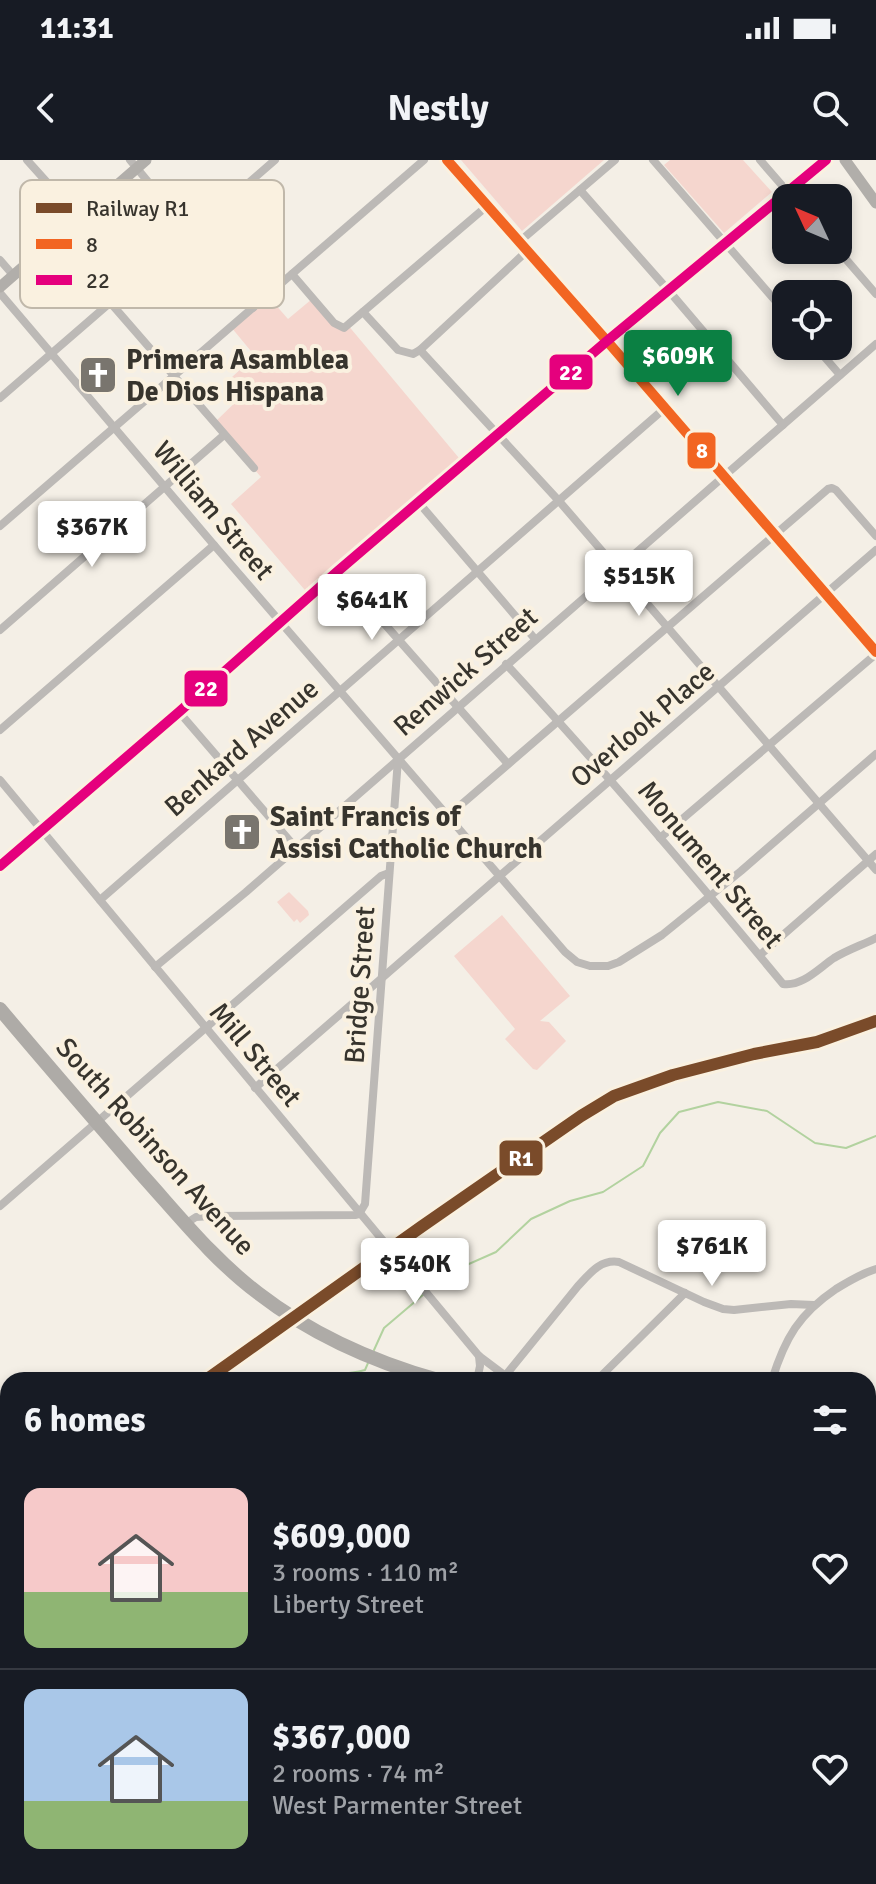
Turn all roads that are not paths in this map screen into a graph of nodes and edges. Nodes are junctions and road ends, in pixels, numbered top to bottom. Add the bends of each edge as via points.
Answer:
1 (27, 160) edge
2 (275, 160) edge
3 (424, 160) edge
4 (447, 160) edge
5 (615, 160) edge
6 (760, 160) edge
7 (826, 160) edge
8 (845, 160) edge
9 (657, 161) edge
10 (138, 163) edge
11 (45, 180) edge
12 (120, 180) edge
13 (151, 180) edge
14 (252, 180) edge
15 (781, 184) edge
16 (801, 184) edge
17 (580, 190) junction
18 (876, 203) edge
19 (487, 206) junction
20 (772, 209) edge
21 (519, 242) junction
22 (726, 244) junction
23 (527, 251) junction
24 (0, 260) edge
25 (850, 264) edge
26 (20, 269) edge
27 (292, 274) junction
28 (13, 275) junction
29 (284, 281) edge
30 (0, 287) edge
31 (669, 291) junction
32 (0, 293) edge
33 (876, 294) edge
34 (772, 297) edge
35 (104, 308) edge
36 (114, 308) edge
37 (253, 308) edge
38 (363, 312) junction
39 (607, 341) junction
40 (876, 344) edge
41 (420, 350) junction
42 (53, 354) junction
43 (827, 360) edge
44 (840, 375) junction
45 (173, 377) junction
46 (0, 398) edge
47 (665, 408) junction
48 (783, 425) junction
49 (115, 427) junction
50 (499, 434) junction
51 (224, 435) junction
52 (254, 468) dead end
53 (724, 477) junction
54 (165, 486) junction
55 (559, 501) junction
56 (419, 503) junction
57 (0, 526) edge
58 (775, 535) junction
59 (876, 536) edge
60 (214, 545) junction
61 (876, 550) edge
62 (617, 568) junction
63 (338, 571) junction
64 (477, 572) junction
65 (826, 594) junction
66 (281, 622) junction
67 (668, 627) junction
68 (0, 630) edge
69 (535, 639) junction
70 (399, 640) junction
71 (876, 653) edge
72 (506, 664) junction
73 (719, 687) junction
74 (339, 690) junction
75 (457, 706) junction
76 (179, 712) junction
77 (559, 721) junction
78 (0, 730) edge
79 (769, 746) junction
80 (876, 754) edge
81 (398, 758) junction
82 (508, 764) junction
83 (0, 780) edge
84 (237, 780) junction
85 (610, 780) junction
86 (820, 803) junction
87 (448, 816) junction
88 (42, 830) junction
89 (660, 838) junction
90 (296, 848) junction
91 (872, 858) edge
92 (0, 866) edge
93 (876, 870) edge
94 (389, 873) junction
95 (499, 875) junction
96 (711, 896) junction
97 (100, 900) junction
98 (876, 938) edge
99 (760, 955) junction
100 (155, 967) junction
101 (382, 979) junction
102 (0, 1009) edge
103 (205, 1027) junction
104 (255, 1088) junction
105 (97, 1122) junction
106 (0, 1206) edge
107 (359, 1214) junction
108 (185, 1224) junction
109 (876, 1269) edge
110 (685, 1293) junction
111 (814, 1305) junction
112 (479, 1356) junction
113 (413, 1372) edge
114 (479, 1372) edge
115 (500, 1372) edge
116 (513, 1372) edge
117 (605, 1372) edge
118 (775, 1372) edge

1 - 11 street
2 - 14 street
3 - 27 street
4 - 19 street
5 - 17 street
6 - 15 street
7 - 16 street
8 - 18 street
9 - 22 street
10 - 12 street
10 - 13 street
17 - 21 street
17 - 31 street
19 - 21 street
19 - 38 street
20 - 22 street
21 - 23 street
22 - 31 street
22 - 34 street
23 - 39 street
23 - 41 street
24 - 28 street
25 - 33 street
26 - 28 street
27 - 29 street
27 - 38 street via 334,323 344,328
28 - 30 street
31 - 39 street
31 - 48 street
32 - 42 street, William Street
35 - 42 street
36 - 45 street
37 - 45 street
38 - 41 street via 398,350
39 - 47 street
39 - 50 street
40 - 44 street, Renwick Street
41 - 50 street
42 - 46 street
42 - 49 street, William Street
43 - 44 street
44 - 48 street, Renwick Street
45 - 49 street
45 - 51 street
47 - 53 street
47 - 55 street, Benkard Avenue
48 - 53 street, Renwick Street
49 - 54 street, William Street
49 - 57 street
50 - 55 street
50 - 56 street
51 - 52 street
51 - 54 street
53 - 58 street
53 - 62 street, Renwick Street
54 - 60 street, William Street
54 - 68 street
55 - 62 street
55 - 64 street, Benkard Avenue
56 - 63 street
56 - 64 street
58 - 59 street via 832,488
58 - 65 street
58 - 67 street
60 - 66 street, William Street
60 - 78 street
61 - 65 street, Overlook Place
62 - 67 street
62 - 69 street, Renwick Street
63 - 66 street
63 - 70 street
64 - 69 street
64 - 70 street, Benkard Avenue
65 - 71 street
65 - 73 street, Overlook Place
66 - 74 street, William Street
66 - 76 street
67 - 73 street
67 - 77 street
69 - 72 street, Renwick Street
70 - 74 street, Benkard Avenue
70 - 75 street
71 - 79 street
72 - 75 street, Renwick Street
72 - 77 street, Monument Street
73 - 79 street
73 - 85 street, Overlook Place
74 - 81 street, William Street
74 - 84 street, Benkard Avenue
75 - 81 street, Renwick Street
75 - 82 street
76 - 84 street
76 - 88 street
77 - 82 street
77 - 85 street, Monument Street
79 - 86 street
79 - 89 street
80 - 86 street, William Street
81 - 87 street, William Street
81 - 90 street, Renwick Street
81 - 94 street, Bridge Street
82 - 87 street
83 - 88 street, Mill Street
84 - 90 street
84 - 97 street, Benkard Avenue
85 - 89 street, Monument Street
85 - 95 street, Overlook Place
86 - 91 street
86 - 96 street, William Street
87 - 95 street, William Street
88 - 92 street
88 - 97 street, Mill Street
89 - 96 street, Monument Street
90 - 100 street, Renwick Street
91 - 93 street
91 - 99 street
94 - 101 street, Bridge Street
94 - 103 street
95 - 96 street, William Street via 565,952 596,967 619,962
95 - 101 street, Overlook Place
96 - 99 street, Monument Street
97 - 100 street, Mill Street
98 - 99 street, Monument Street via 786,985
100 - 103 street, Mill Street
101 - 104 street, Overlook Place
101 - 107 street, Bridge Street via 365,1204
102 - 105 highway, South Robinson Avenue
103 - 104 street, Mill Street
103 - 105 street
104 - 107 street, Mill Street
105 - 106 street
105 - 108 highway, South Robinson Avenue
107 - 108 street via 211,1216
107 - 112 street, Mill Street
108 - 113 highway, South Robinson Avenue via 261,1296 314,1330
109 - 111 street
110 - 111 street via 734,1310
110 - 116 street via 607,1261 590,1273
110 - 117 street
111 - 118 street via 788,1338
112 - 114 street
112 - 115 street, Mill Street

